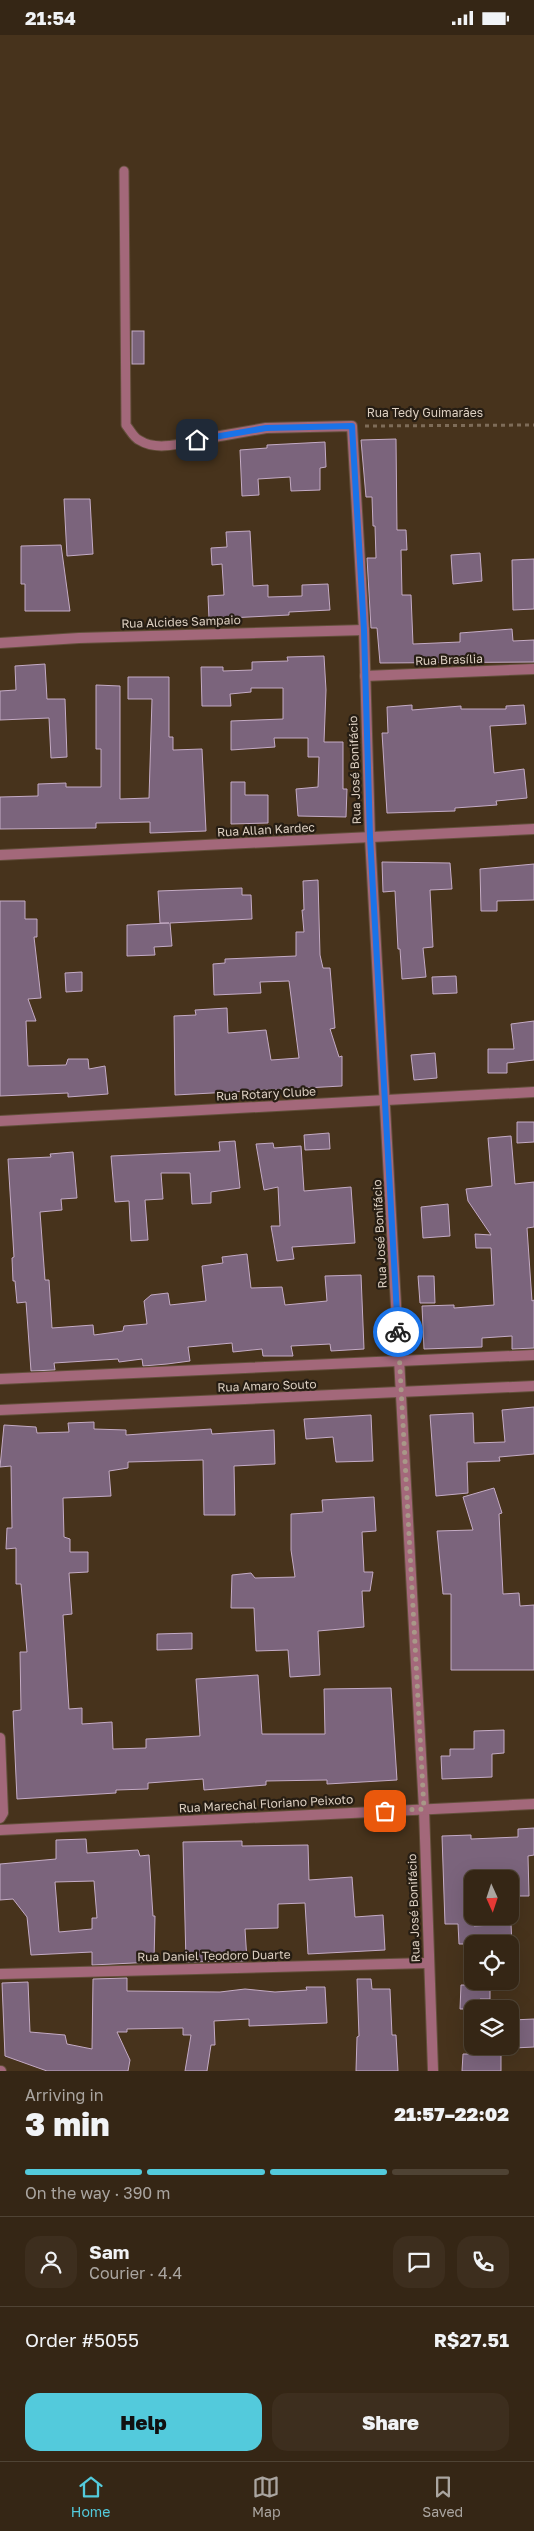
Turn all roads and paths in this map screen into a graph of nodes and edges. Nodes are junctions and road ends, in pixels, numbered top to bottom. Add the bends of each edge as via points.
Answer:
1 (124, 171) dead end
2 (534, 425) edge
3 (352, 426) junction
4 (197, 440) joint
5 (364, 630) junction
6 (0, 643) edge
7 (534, 669) edge
8 (365, 677) junction
9 (534, 829) edge
10 (370, 837) junction
11 (0, 855) edge
12 (534, 1092) edge
13 (386, 1099) junction
14 (0, 1121) edge
15 (534, 1355) edge
16 (399, 1360) junction
17 (0, 1379) edge
18 (534, 1386) edge
19 (400, 1393) junction
20 (0, 1410) edge
21 (0, 1738) edge
22 (534, 1804) edge
23 (424, 1809) junction
24 (0, 1818) edge
25 (0, 1830) edge
26 (428, 1963) junction
27 (0, 1974) edge
28 (433, 2071) edge

1 - 4 lane via 126,425 138,440 152,445 179,445
2 - 3 path, Rua Tedy Guimarães
3 - 4 street, Rua Tedy Guimarães via 266,428
3 - 5 street, Rua José Bonifácio
5 - 6 street, Rua Alcides Sampaio
5 - 8 street, Rua José Bonifácio
7 - 8 street, Rua Brasília
8 - 10 street, Rua José Bonifácio
9 - 10 street, Rua Allan Kardec
10 - 11 street, Rua Allan Kardec
10 - 13 street, Rua José Bonifácio
12 - 13 street, Rua Rotary Clube
13 - 14 street, Rua Rotary Clube
13 - 16 street, Rua José Bonifácio
15 - 16 street, Rua Amaro Souto
16 - 17 street, Rua Amaro Souto
16 - 19 street, Rua José Bonifácio
18 - 19 street, Rua Amaro Souto
19 - 20 street, Rua Amaro Souto
19 - 23 street, Rua José Bonifácio
21 - 24 street via 3,1813
22 - 23 street, Rua Marechal Floriano Peixoto
23 - 25 street, Rua Marechal Floriano Peixoto
23 - 26 street, Rua José Bonifácio
26 - 27 street, Rua Daniel Teodoro Duarte
26 - 28 street, Rua José Bonifácio

